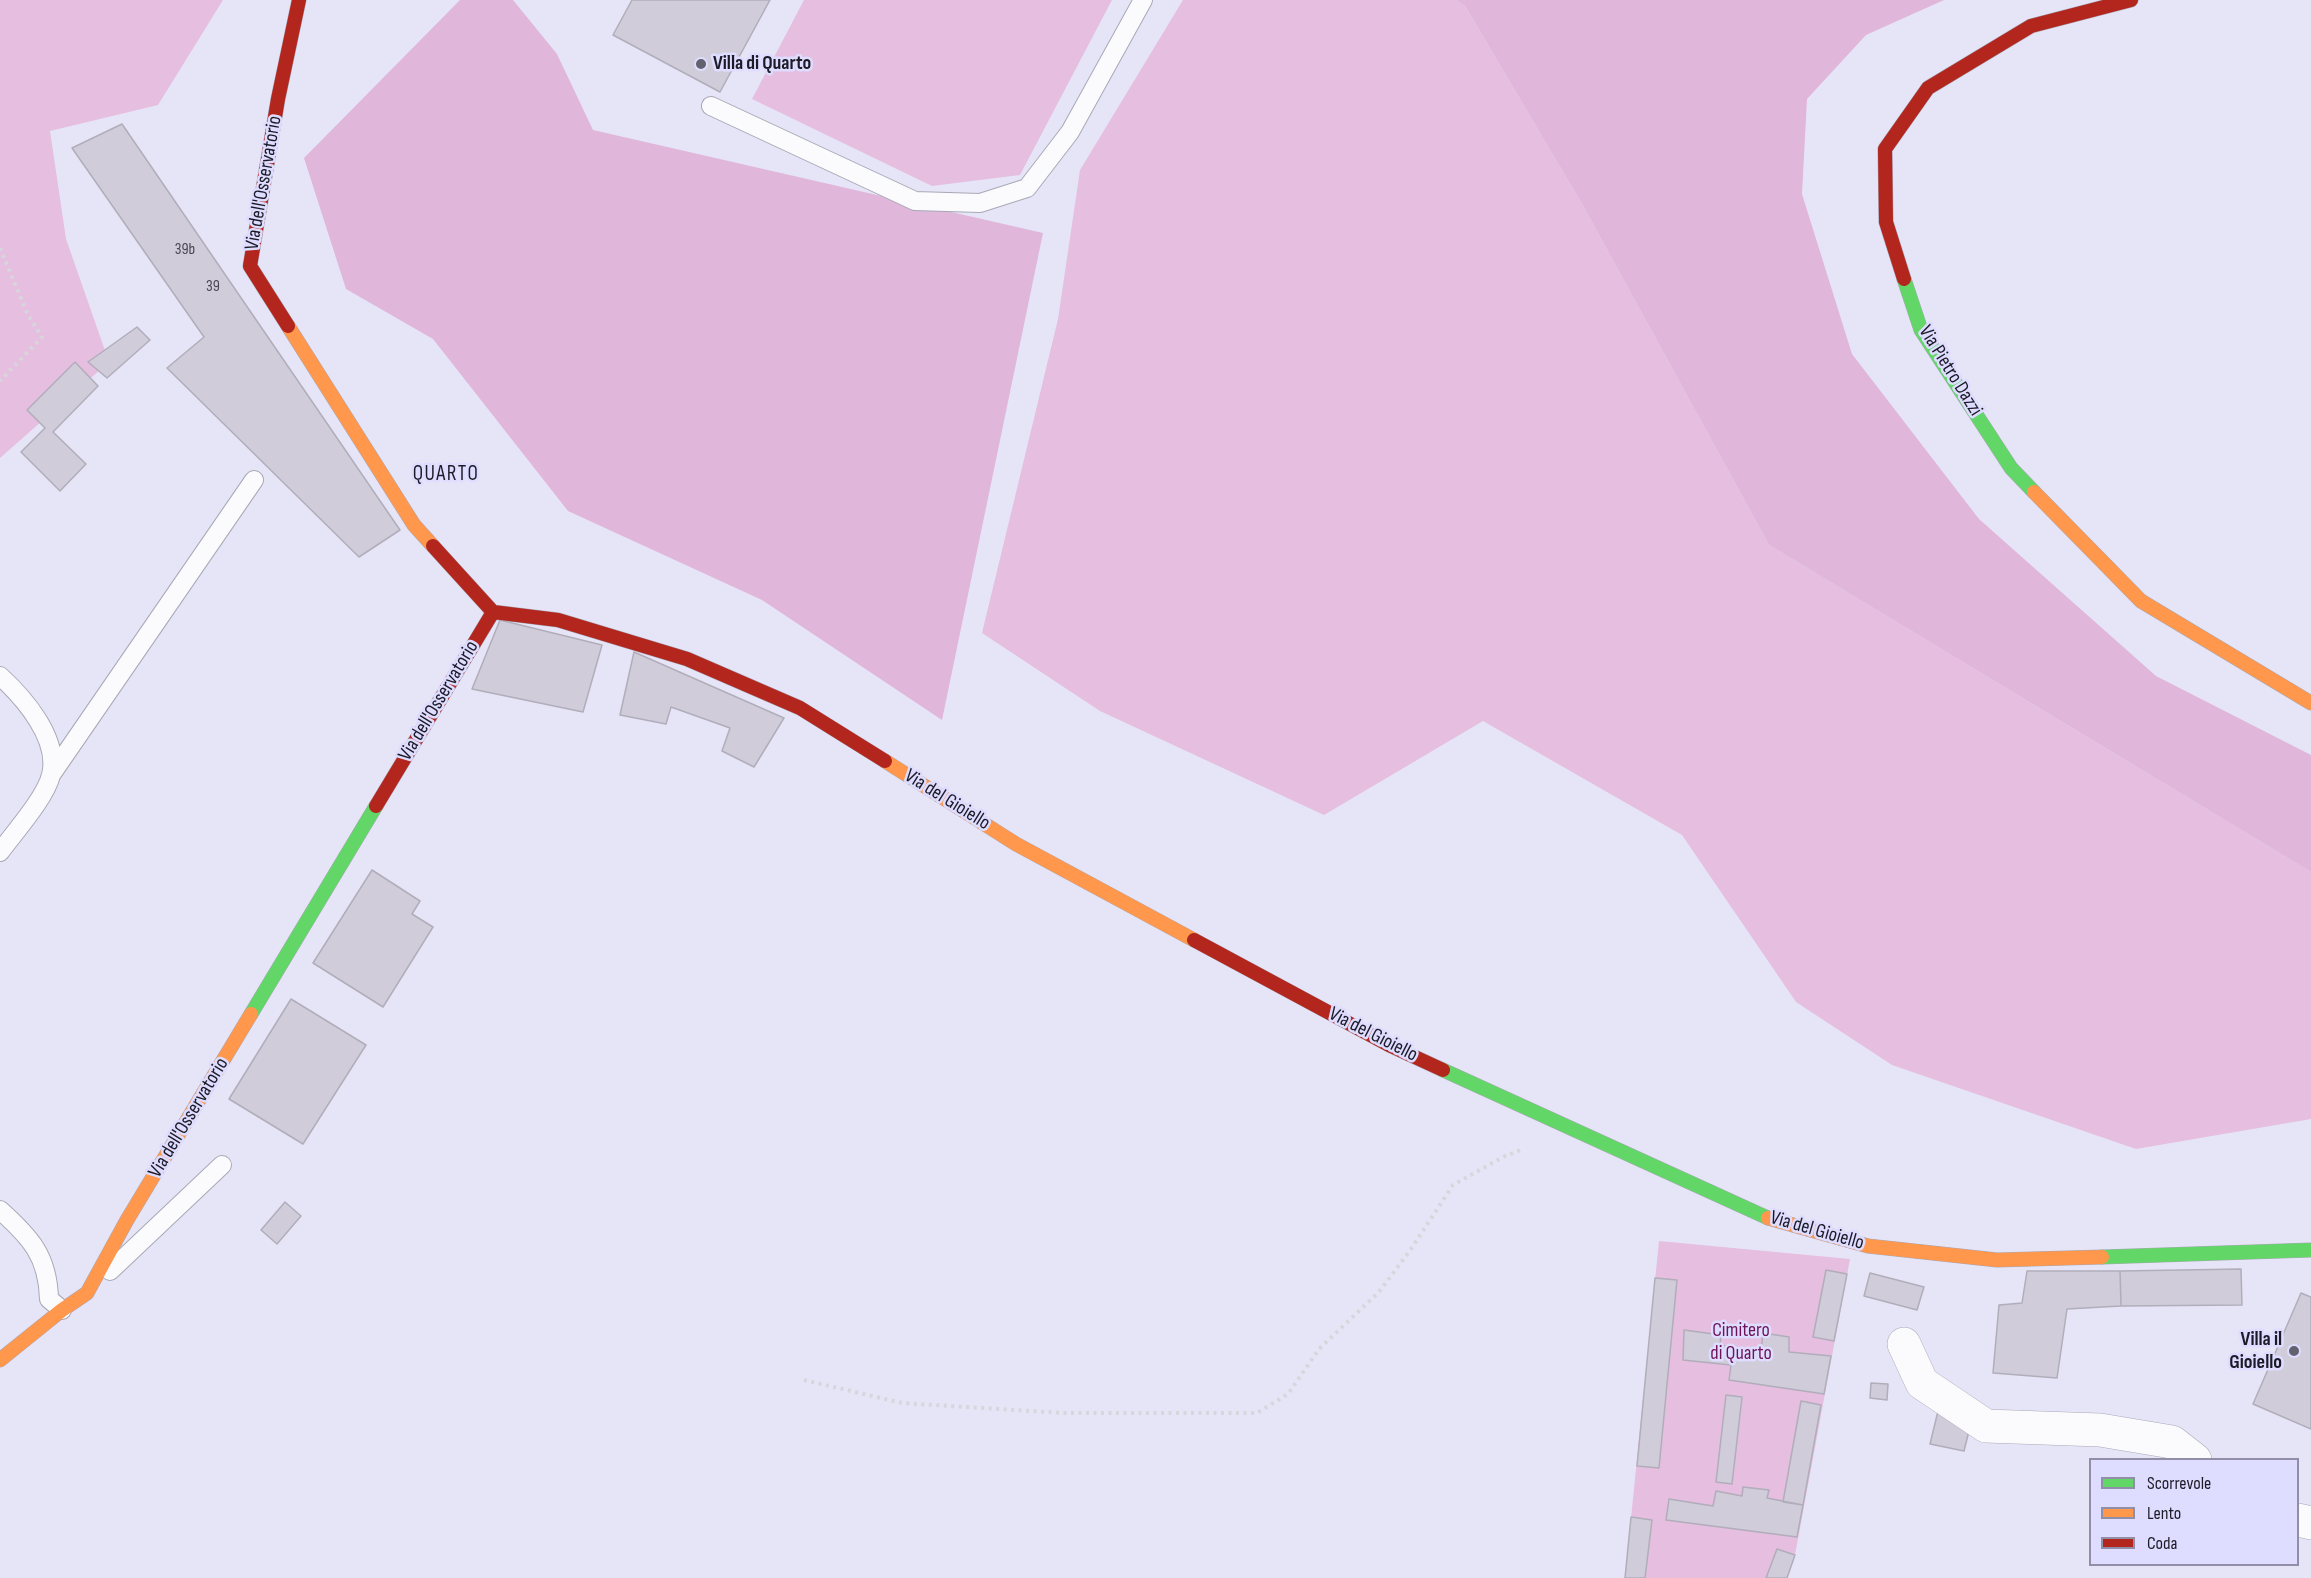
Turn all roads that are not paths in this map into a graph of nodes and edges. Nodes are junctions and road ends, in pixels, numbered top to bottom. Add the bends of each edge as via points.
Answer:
1 (299, 0) edge
2 (1143, 0) edge
3 (2131, 0) edge
4 (711, 106) dead end
5 (254, 480) dead end
6 (493, 612) junction
7 (0, 676) edge
8 (2311, 703) edge
9 (51, 775) junction
10 (0, 852) edge
11 (222, 1165) dead end
12 (0, 1210) edge
13 (2311, 1250) edge
14 (87, 1293) junction
15 (62, 1310) junction
16 (1904, 1344) dead end
17 (0, 1360) edge
18 (2192, 1458) edge

1 - 6 street, Via dell'Osservatorio via 250,266 414,525
2 - 4 lane via 1070,132 1027,188 980,203 915,201
3 - 8 street, Via Pietro Dazzi via 2031,26 1928,88 1885,149 1886,222 1921,330 2011,468 2141,601
5 - 9 lane
6 - 13 street, Via del Gioiello via 558,621 687,659 800,708 1027,850 1391,1046 1764,1217 1868,1246 1997,1260
6 - 14 street, Via dell'Osservatorio via 127,1220
7 - 9 lane via 37,717 51,752
9 - 10 lane
11 - 14 lane
12 - 15 lane via 32,1241 49,1281 49,1299
14 - 15 street, Via dell'Osservatorio
15 - 17 street, Via dell'Osservatorio
16 - 18 street via 1922,1383 1986,1426 2100,1430 2172,1442

